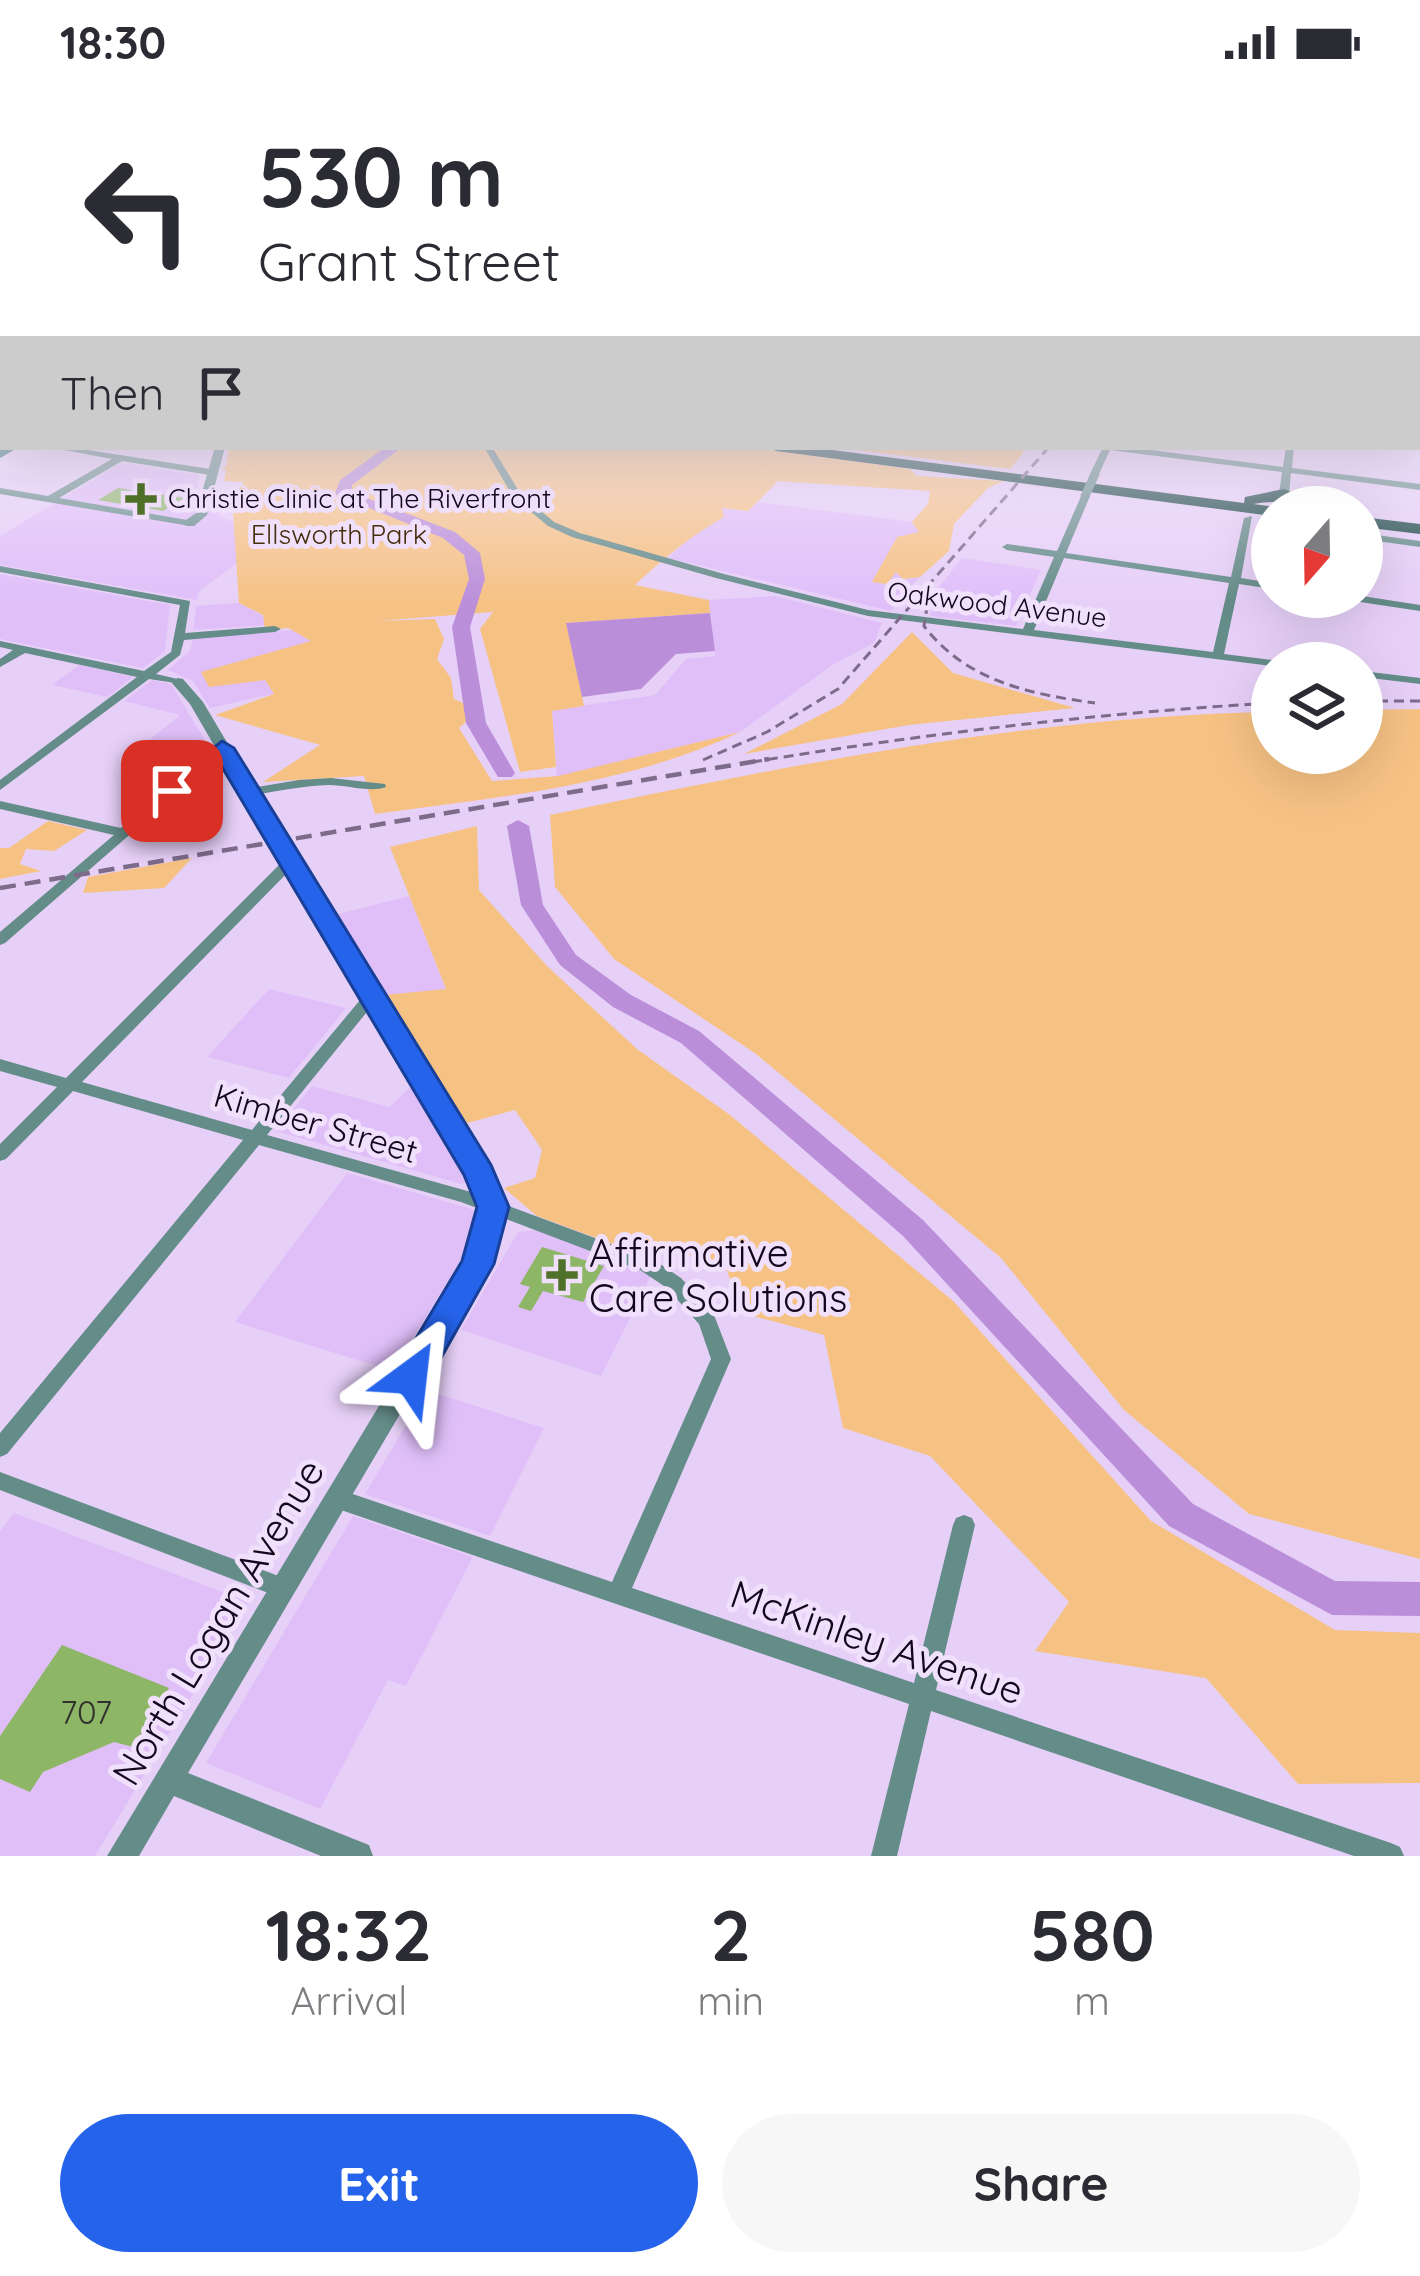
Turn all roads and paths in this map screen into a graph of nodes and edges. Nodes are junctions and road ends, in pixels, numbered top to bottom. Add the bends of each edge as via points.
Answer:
1 (71, 450) edge
2 (219, 450) edge
3 (490, 450) edge
4 (800, 450) edge
5 (828, 450) edge
6 (1106, 450) edge
7 (1140, 450) edge
8 (1289, 450) edge
9 (120, 458) junction
10 (1286, 470) junction
11 (210, 472) junction
12 (1285, 486) edge
13 (1420, 488) edge
14 (0, 491) edge
15 (50, 500) junction
16 (1230, 500) junction
17 (1251, 500) edge
18 (1201, 501) junction
19 (1251, 502) edge
20 (1251, 509) edge
21 (1249, 518) joint
22 (1383, 521) edge
23 (190, 523) joint
24 (1420, 525) edge
25 (1383, 539) edge
26 (1420, 544) edge
27 (1006, 547) dead end
28 (1059, 555) junction
29 (0, 569) edge
30 (1236, 581) junction
31 (1251, 583) edge
32 (1383, 602) edge
33 (1420, 608) edge
34 (275, 629) dead end
35 (1027, 633) junction
36 (181, 637) junction
37 (0, 644) edge
38 (23, 649) junction
39 (1218, 656) junction
40 (1251, 660) edge
41 (0, 664) edge
42 (148, 674) junction
43 (1383, 677) edge
44 (1420, 681) edge
45 (178, 682) joint
46 (222, 748) junction
47 (0, 786) edge
48 (380, 787) dead end
49 (250, 792) junction
50 (0, 805) edge
51 (124, 833) junction
52 (290, 862) junction
53 (0, 940) edge
54 (370, 998) junction
55 (0, 1065) edge
56 (69, 1085) junction
57 (256, 1136) junction
58 (0, 1155) edge
59 (493, 1207) junction
60 (0, 1448) edge
61 (0, 1481) edge
62 (338, 1499) junction
63 (964, 1525) dead end
64 (284, 1588) junction
65 (620, 1592) junction
66 (922, 1697) junction
67 (168, 1779) junction
68 (122, 1856) edge
69 (358, 1856) edge
70 (884, 1856) edge
71 (1391, 1856) edge

1 - 9 street
2 - 11 street
3 - 35 street, Oakwood Avenue via 517,495 576,536 868,613
4 - 18 main road
5 - 16 main road
6 - 28 street, bridge
7 - 10 street
8 - 10 street
9 - 11 street
9 - 15 street
10 - 12 street
10 - 13 street
11 - 23 street via 201,515
14 - 15 street
15 - 23 street
16 - 17 main road
16 - 19 main road
18 - 20 main road
18 - 21 main road
21 - 30 street
22 - 24 main road
25 - 26 street
27 - 28 street
28 - 30 street
28 - 35 street
29 - 36 street via 186,603
30 - 31 street
30 - 39 street
32 - 33 street
34 - 36 street
35 - 39 street, Oakwood Avenue
36 - 42 street via 176,653
37 - 38 street
38 - 41 street
38 - 42 street
39 - 40 street, Oakwood Avenue
42 - 45 street
42 - 47 street
43 - 44 street
45 - 46 street
46 - 49 street
46 - 51 street
48 - 49 street via 311,780
49 - 52 street
50 - 51 street
51 - 53 street
52 - 54 street
52 - 56 street
54 - 57 street
54 - 59 street
55 - 56 street, Kimber Street
56 - 57 street, Kimber Street
56 - 58 street
57 - 59 street, Kimber Street
57 - 60 street
59 - 62 street, North Logan Avenue via 477,1264
59 - 65 street, Kimber Street via 647,1265 707,1320 721,1359
61 - 64 street
62 - 64 street, North Logan Avenue
62 - 65 street, McKinley Avenue
63 - 66 street
64 - 67 street, North Logan Avenue
65 - 66 street, McKinley Avenue
66 - 70 street
66 - 71 street, McKinley Avenue
67 - 68 street, North Logan Avenue
67 - 69 street

